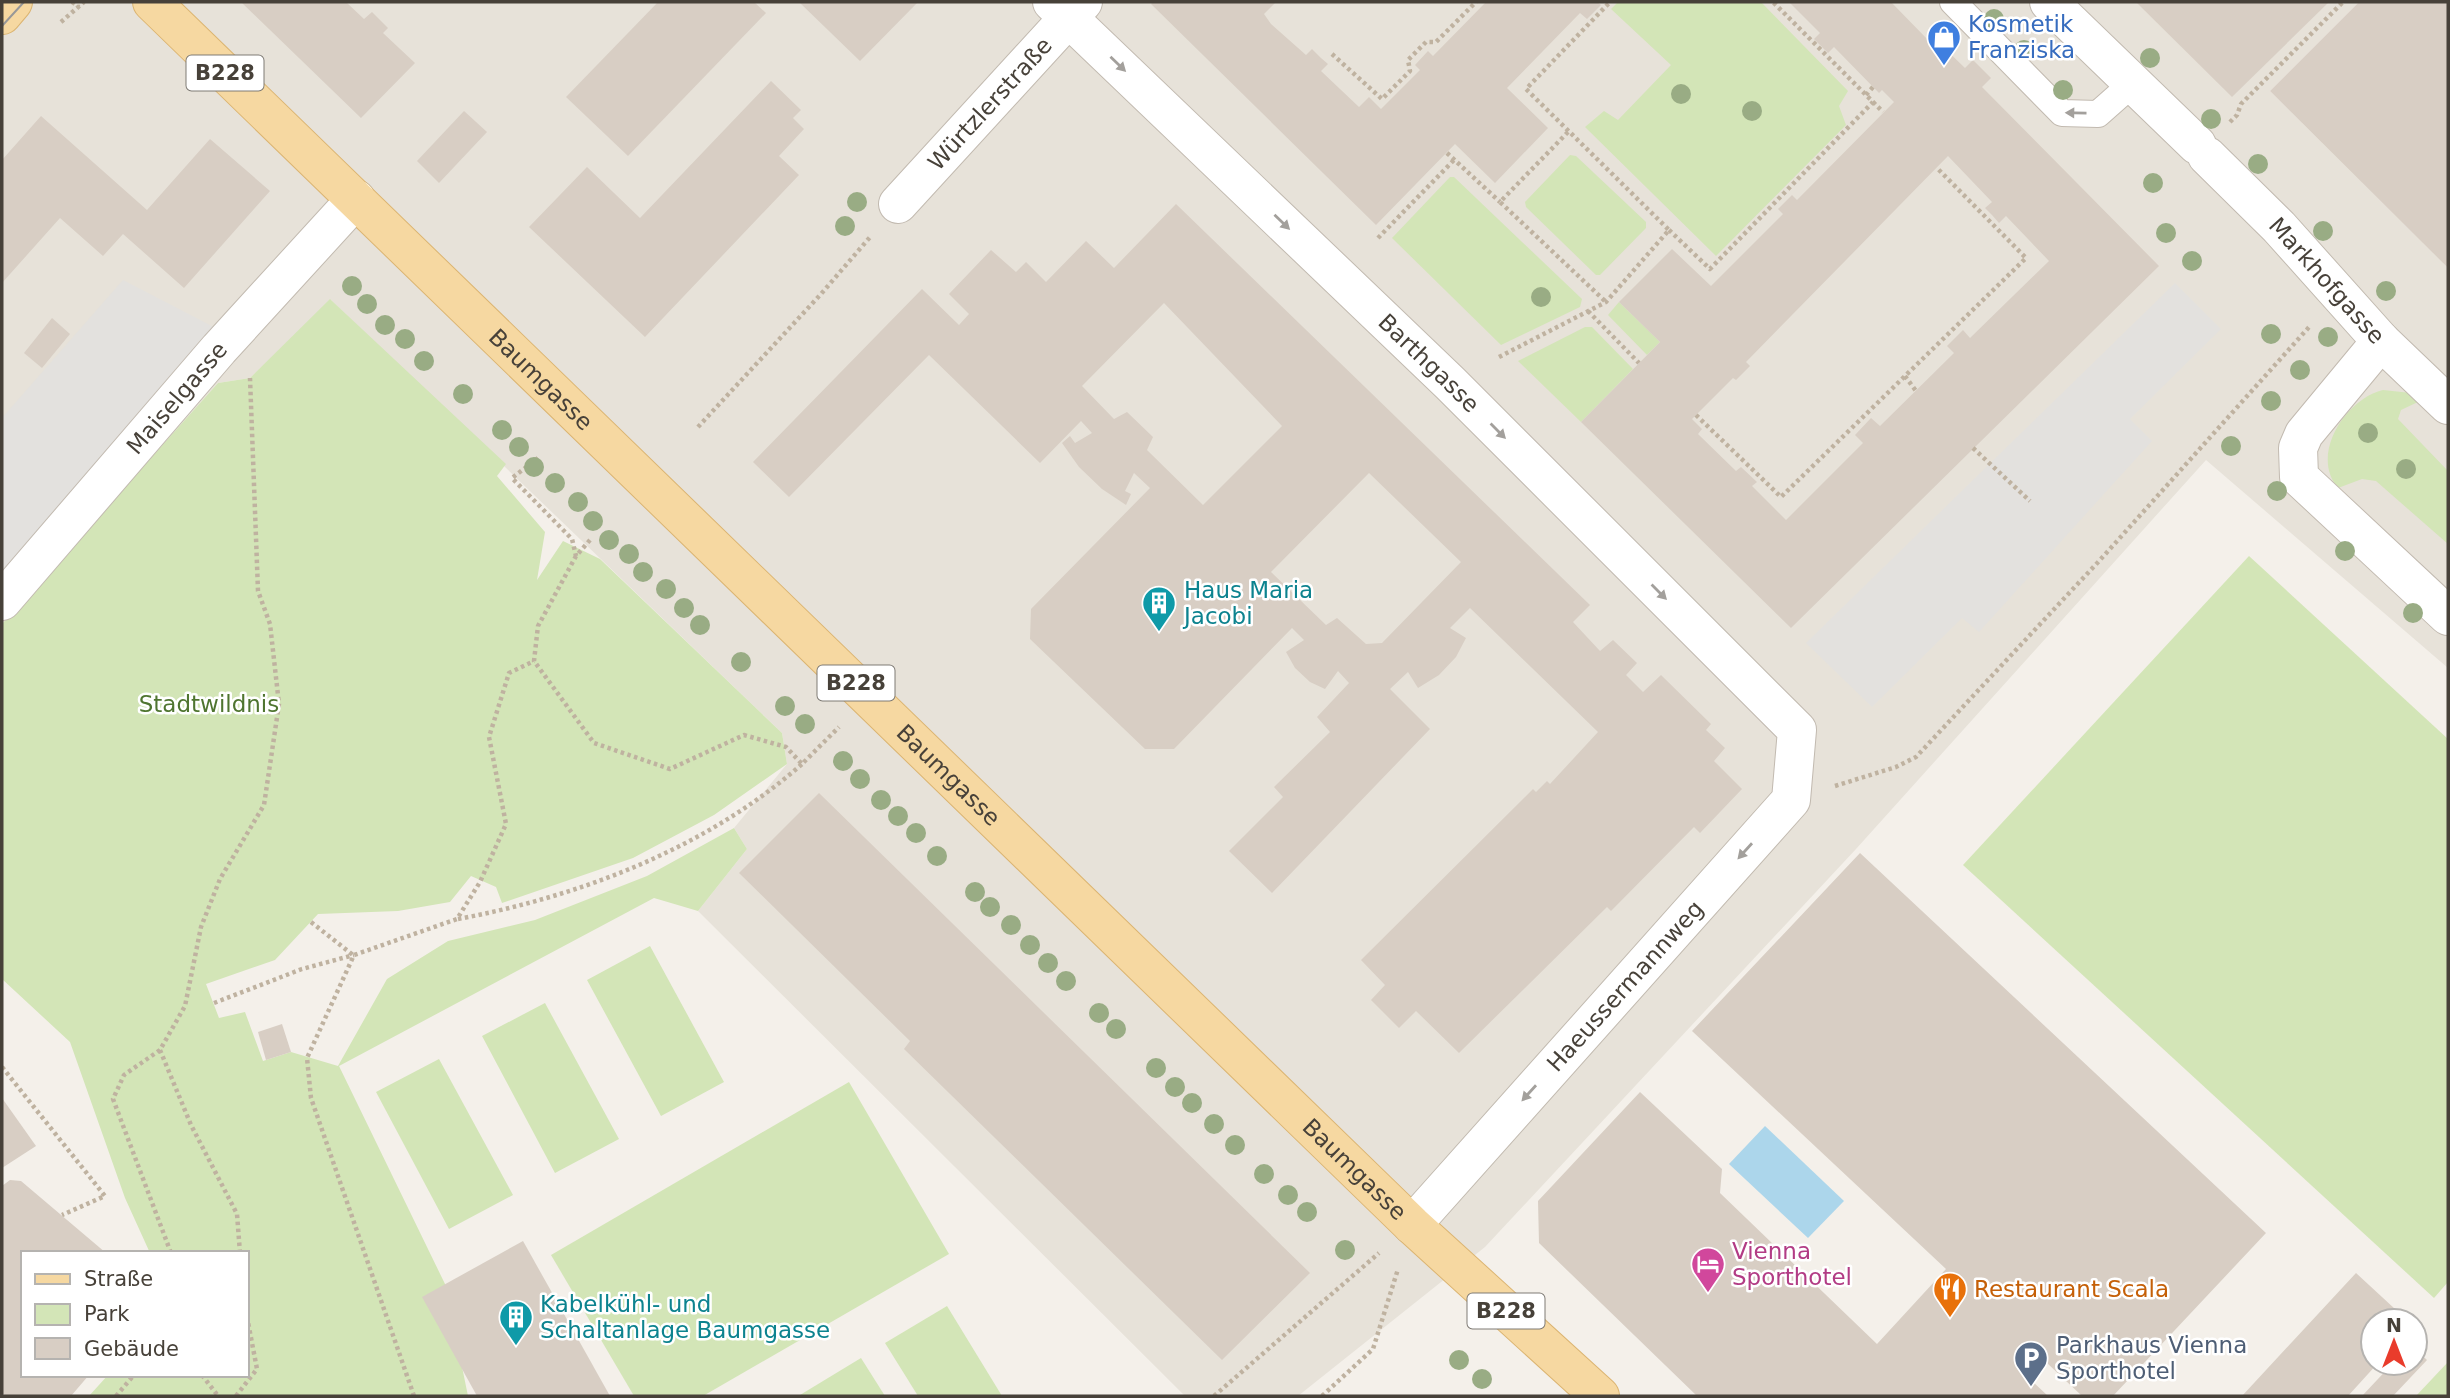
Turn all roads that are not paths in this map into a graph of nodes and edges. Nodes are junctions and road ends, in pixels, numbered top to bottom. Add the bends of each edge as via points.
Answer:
1 (13, 2) edge
2 (152, 2) edge
3 (1953, 2) edge
4 (2049, 2) edge
5 (1068, 7) edge
6 (2, 15) edge
7 (2133, 83) junction
8 (356, 199) junction
9 (898, 204) road end
10 (2381, 341) junction
11 (2448, 405) edge
12 (2, 601) edge
13 (2448, 616) edge
14 (1791, 800) joint
15 (1412, 1225) junction
16 (1600, 1396) edge

1 - 6 main road
2 - 8 main road, Baumgasse / B228
7 -> 3 lane via 2098,114 2062,113
4 - 7 street, Markhofgasse
5 - 9 street, Würtzlerstraße
5 -> 14 street, Barthgasse via 1797,730
7 - 10 street, Markhofgasse via 2279,227
8 - 12 street, Maiselgasse
8 - 15 main road, Baumgasse / B228
10 - 11 street, Markhofgasse
10 - 13 street via 2304,434 2298,448 2300,477
14 -> 15 street, Haeussermannweg
15 - 16 main road, Baumgasse / B228

